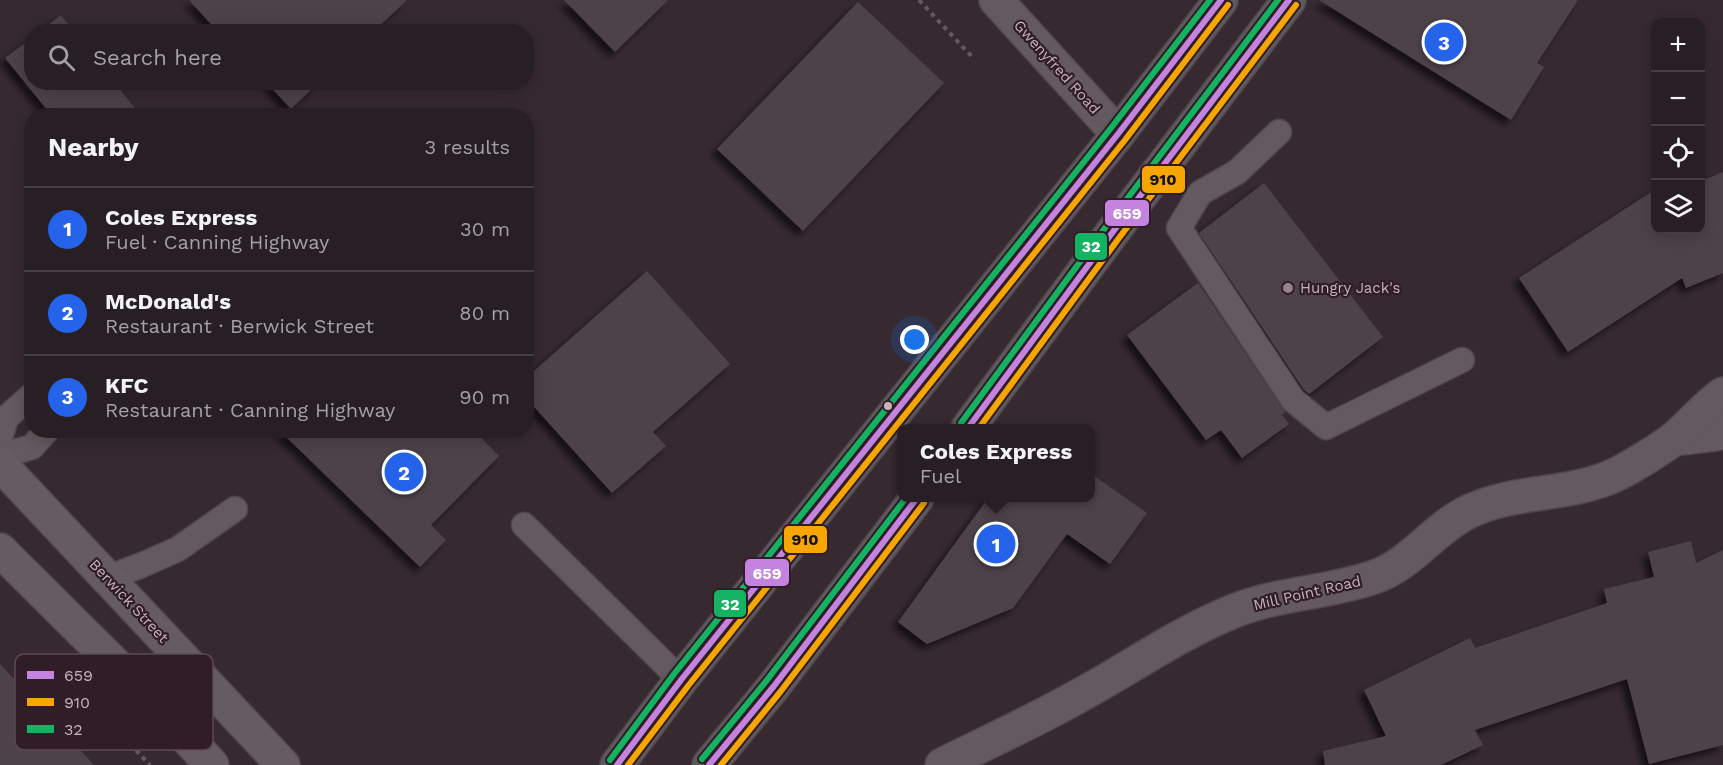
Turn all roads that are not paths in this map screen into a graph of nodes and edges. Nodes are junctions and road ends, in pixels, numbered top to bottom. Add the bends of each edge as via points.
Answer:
1 (996, 0) edge
2 (1221, 0) edge
3 (1289, 0) edge
4 (1279, 132) dead end
5 (1118, 134) junction
6 (1462, 360) dead end
7 (1723, 394) edge
8 (24, 402) edge
9 (972, 424) edge
10 (1723, 430) edge
11 (40, 438) edge
12 (0, 439) edge
13 (1675, 439) junction
14 (0, 456) edge
15 (0, 464) edge
16 (914, 502) edge
17 (235, 509) dead end
18 (524, 525) dead end
19 (3, 547) edge
20 (107, 578) junction
21 (107, 654) edge
22 (179, 654) edge
23 (681, 681) junction
24 (213, 691) edge
25 (198, 750) edge
26 (212, 765) edge
27 (283, 765) edge
28 (617, 765) edge
29 (709, 765) edge
30 (942, 765) edge

1 - 5 street, Gwenyfred Road
2 - 5 highway
3 - 9 highway
4 - 6 lane via 1237,172 1200,193 1179,228 1293,400 1326,427
5 - 23 highway
7 - 13 street, Mill Point Road
8 - 12 lane via 6,418
10 - 13 street, Mill Point Road
11 - 14 lane via 32,447
13 - 30 street, Mill Point Road via 1614,475 1467,512 1377,577 1236,610 1186,632 1075,698
15 - 20 main road, Berwick Street
16 - 29 highway
17 - 20 lane via 178,549
18 - 23 lane
19 - 21 main road
20 - 22 main road, Berwick Street
23 - 28 highway
24 - 27 main road, Berwick Street
25 - 26 main road

